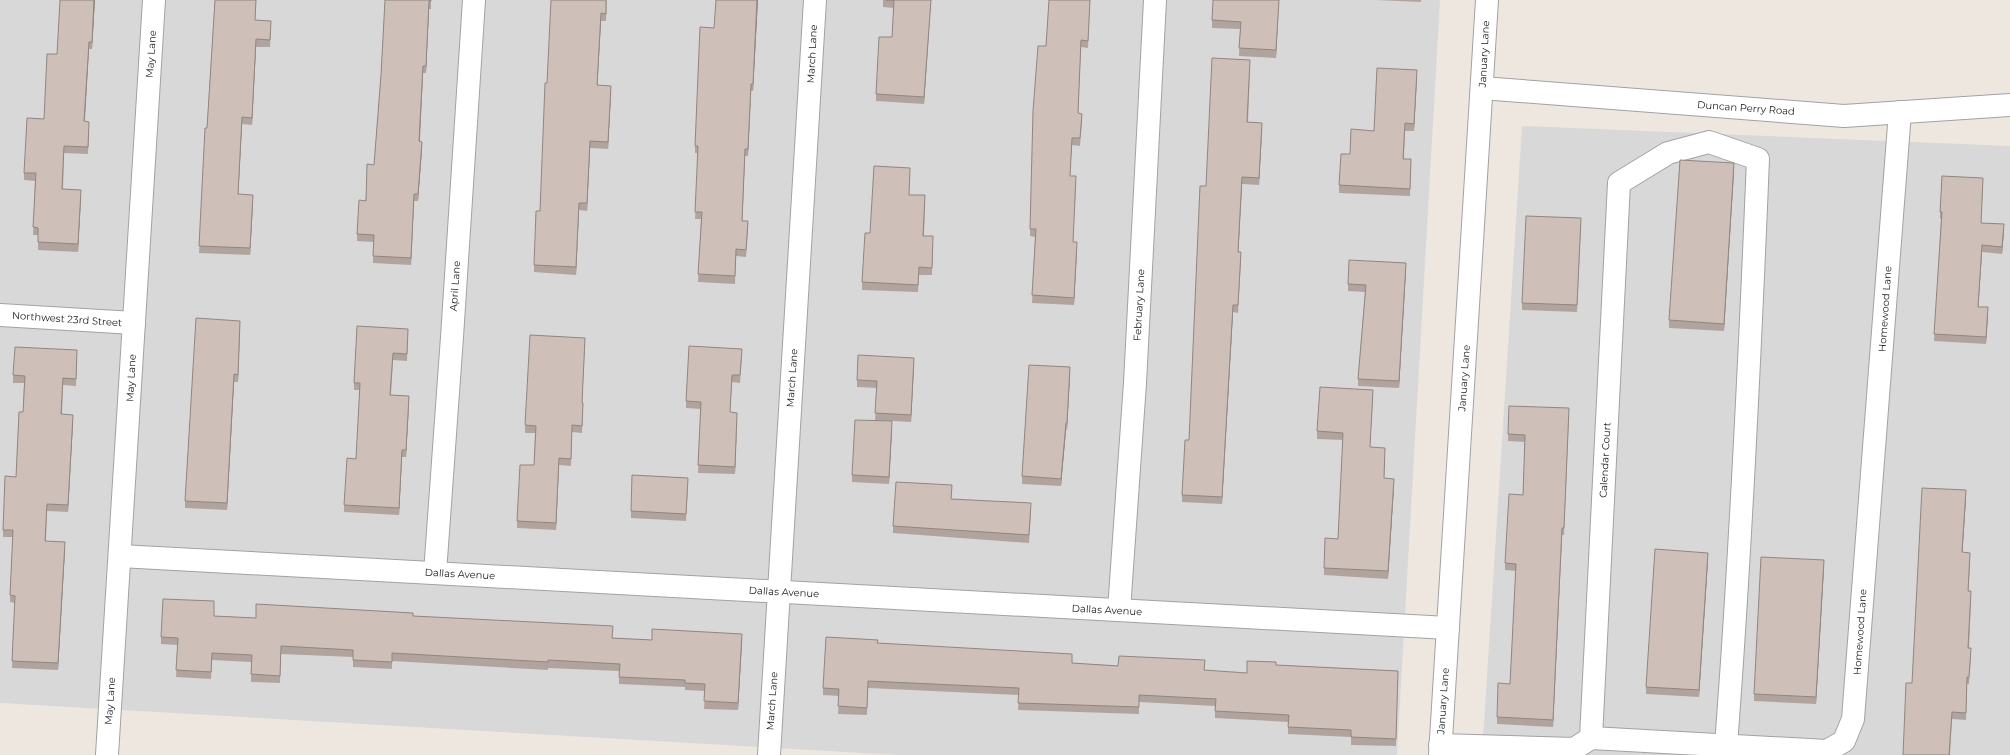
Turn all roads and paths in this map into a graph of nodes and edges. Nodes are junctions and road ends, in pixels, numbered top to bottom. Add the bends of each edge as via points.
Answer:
1 (154, 0) edge
2 (474, 0) edge
3 (815, 0) edge
4 (1155, 0) edge
5 (1487, 0) edge
6 (1482, 88) junction
7 (2010, 105) edge
8 (1900, 112) junction
9 (0, 315) edge
10 (134, 323) junction
11 (120, 556) junction
12 (435, 573) junction
13 (779, 591) junction
14 (1120, 610) junction
15 (1448, 628) junction
16 (1591, 738) junction
17 (1726, 745) junction
18 (1440, 750) edge
19 (107, 755) edge
20 (769, 755) edge

1 - 10 street, May Lane
2 - 12 street, April Lane
3 - 13 street, March Lane
4 - 14 street, February Lane
5 - 6 street, January Lane
6 - 8 street, Duncan Perry Road via 1844,116
6 - 15 street, January Lane
7 - 8 street, Duncan Perry Road
8 - 17 street, Homewood Lane via 1853,719 1844,741 1827,751
9 - 10 street, Northwest 23rd Street
10 - 11 street, May Lane
11 - 12 street, Dallas Avenue
11 - 19 street, May Lane
12 - 13 street, Dallas Avenue
13 - 14 street, Dallas Avenue
13 - 20 street, March Lane
14 - 15 street, Dallas Avenue
15 - 18 street, January Lane
16 - 17 street, Homewood Lane
16 - 17 street, Calendar Court via 1619,183 1668,153 1709,142 1758,159 1737,606
16 - 18 street via 1574,749

